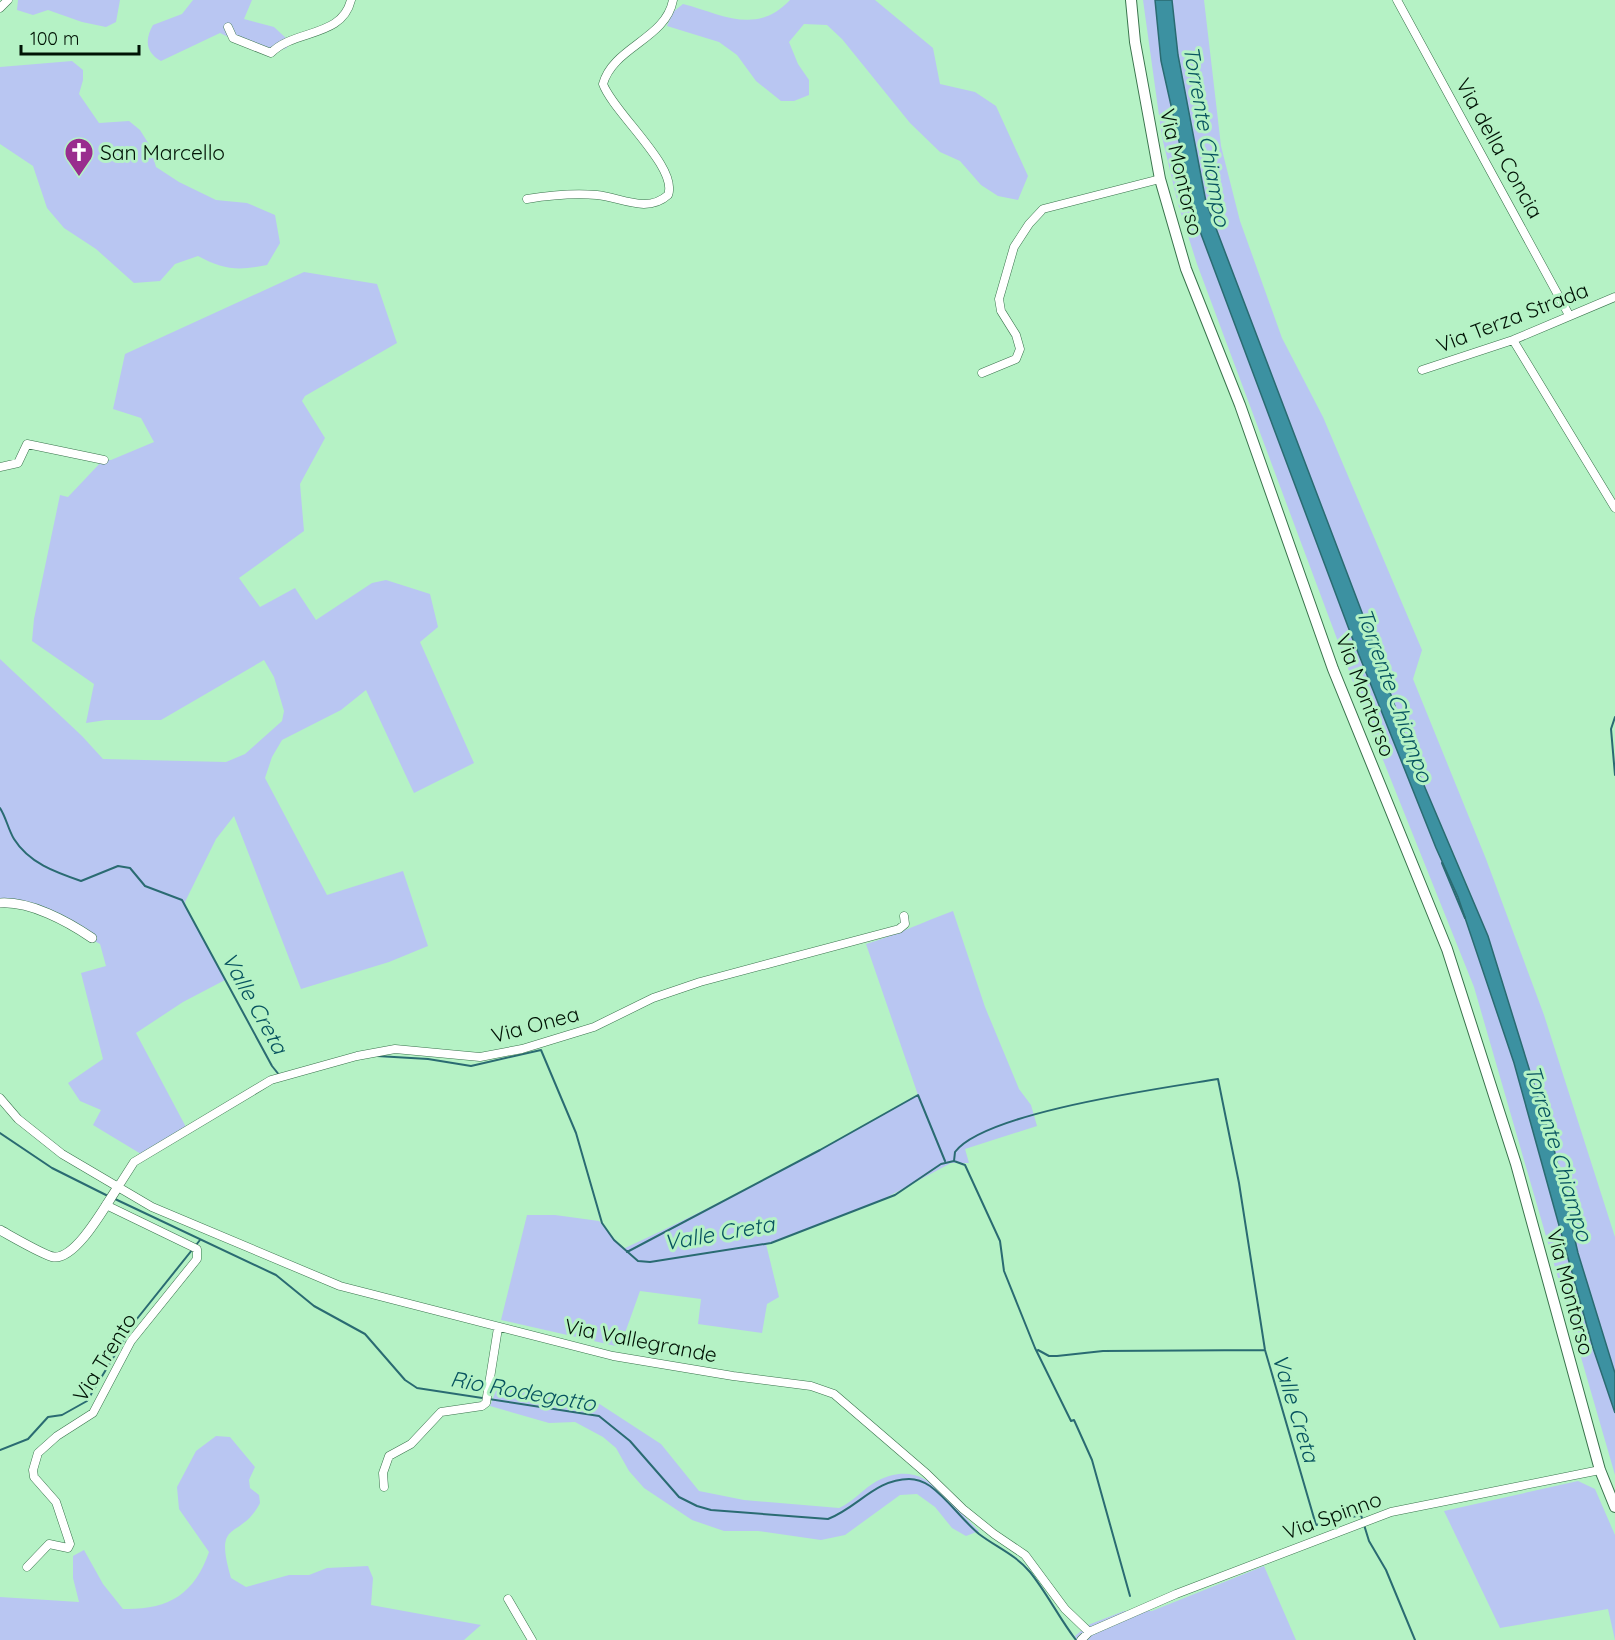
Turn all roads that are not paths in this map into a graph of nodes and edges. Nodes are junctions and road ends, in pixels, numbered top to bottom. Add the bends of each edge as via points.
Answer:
1 (9, 0) edge
2 (351, 0) edge
3 (673, 0) edge
4 (1131, 0) edge
5 (1397, 0) edge
6 (0, 8) edge
7 (228, 27) dead end
8 (1160, 179) junction
9 (527, 199) dead end
10 (1615, 297) edge
11 (1569, 315) junction
12 (1513, 340) junction
13 (1422, 370) dead end
14 (982, 373) dead end
15 (104, 460) dead end
16 (0, 467) edge
17 (1615, 508) edge
18 (0, 903) edge
19 (904, 916) dead end
20 (92, 938) dead end
21 (0, 1098) edge
22 (116, 1190) junction
23 (107, 1204) junction
24 (0, 1230) edge
25 (498, 1328) junction
26 (1600, 1470) junction
27 (384, 1487) dead end
28 (1615, 1508) edge
29 (27, 1567) dead end
30 (508, 1599) dead end
31 (1089, 1632) junction
32 (532, 1640) edge
33 (1081, 1640) edge

1 - 6 street
2 - 7 street via 341,20 280,44 271,53 233,38
3 - 9 street via 667,18 610,68 603,84 669,180 668,195 652,203 632,204 599,195 557,194
4 - 8 main road, Via Montorso
5 - 11 street, Via della Concia
8 - 14 street via 1043,209 1014,247 999,299 1020,349 1016,359
8 - 26 main road, Via Montorso via 1186,269 1243,415 1333,669 1451,959 1516,1164
10 - 11 street, Via Terza Strada
11 - 12 street, Via Terza Strada
12 - 13 street, Via Terza Strada
12 - 17 street
15 - 16 street via 27,444 18,463
18 - 20 street via 21,904 55,916
19 - 22 street, Via Onea via 905,924 899,929 700,982 654,998 594,1027 522,1049 480,1057 395,1049 271,1080 134,1162
21 - 22 street, Via Vallegrande via 18,1119 62,1155
22 - 23 street
22 - 25 street, Via Vallegrande via 340,1286
23 - 24 street via 84,1238 56,1257
23 - 29 street, Via Trento via 194,1247 197,1259 131,1341 93,1413 57,1436 38,1454 34,1477 56,1502 70,1544 68,1548 49,1544
25 - 27 street via 487,1400 482,1406 441,1412 411,1444 389,1456 383,1473
25 - 31 street, Via Vallegrande via 613,1356 811,1386 834,1394 963,1509 1026,1555 1065,1609
26 - 28 main road, Via Montorso
26 - 31 street, Via Spinno via 1390,1512 1176,1594
30 - 32 street
31 - 33 street

